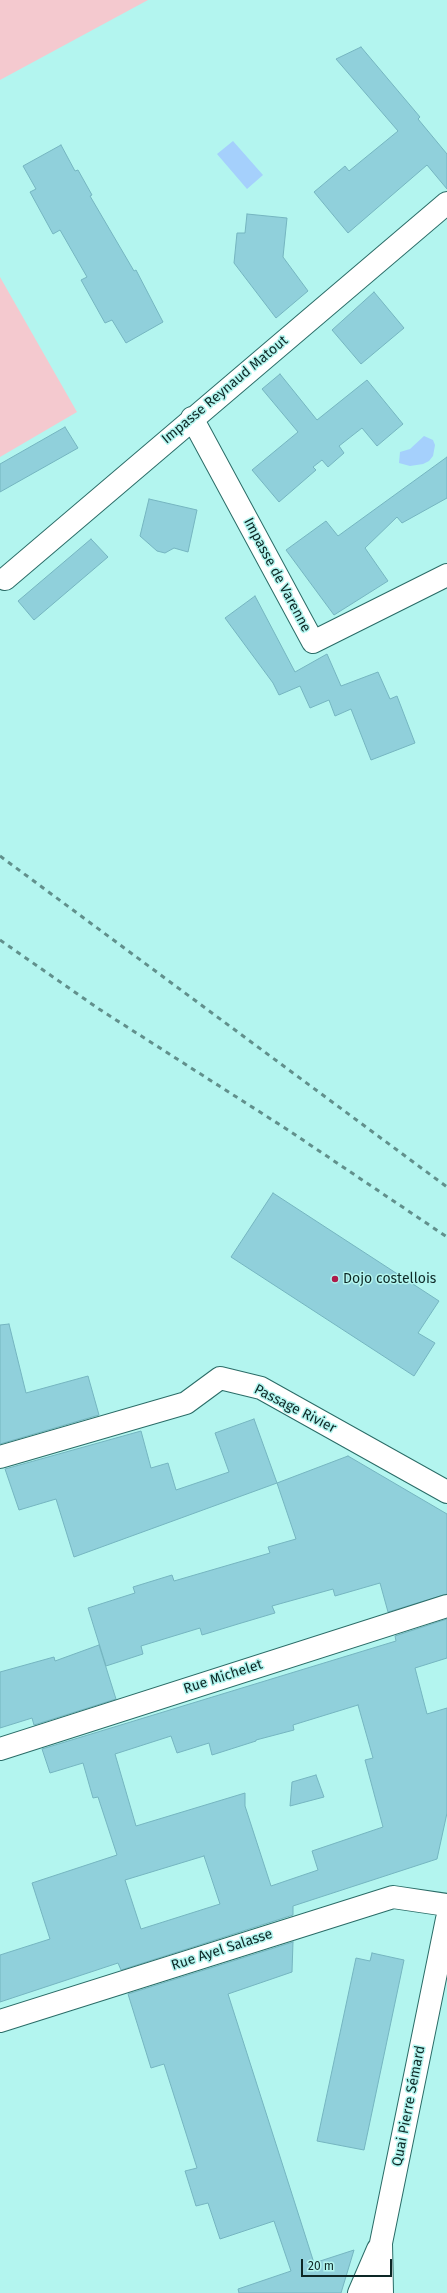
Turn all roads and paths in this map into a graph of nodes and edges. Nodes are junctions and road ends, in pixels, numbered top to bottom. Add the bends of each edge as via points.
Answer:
1 (447, 203) edge
2 (192, 418) junction
3 (447, 575) edge
4 (5, 579) dead end
5 (0, 1457) edge
6 (447, 1492) edge
7 (447, 1606) edge
8 (0, 1749) edge
9 (447, 1905) edge
10 (447, 1919) edge
11 (0, 2021) edge
12 (381, 2242) junction
13 (359, 2293) edge
14 (382, 2293) edge

1 - 2 street, Impasse Reynaud Matout
2 - 3 street, Impasse de Varenne via 313,642
2 - 4 street, Impasse Reynaud Matout
5 - 6 street, Passage Rivier via 186,1403 220,1378 261,1388
7 - 8 street, Rue Michelet
9 - 11 street, Rue Ayel Salasse via 393,1897
10 - 12 street, Quai Pierre Sémard
12 - 13 street
12 - 14 street, Quai Pierre Sémard

